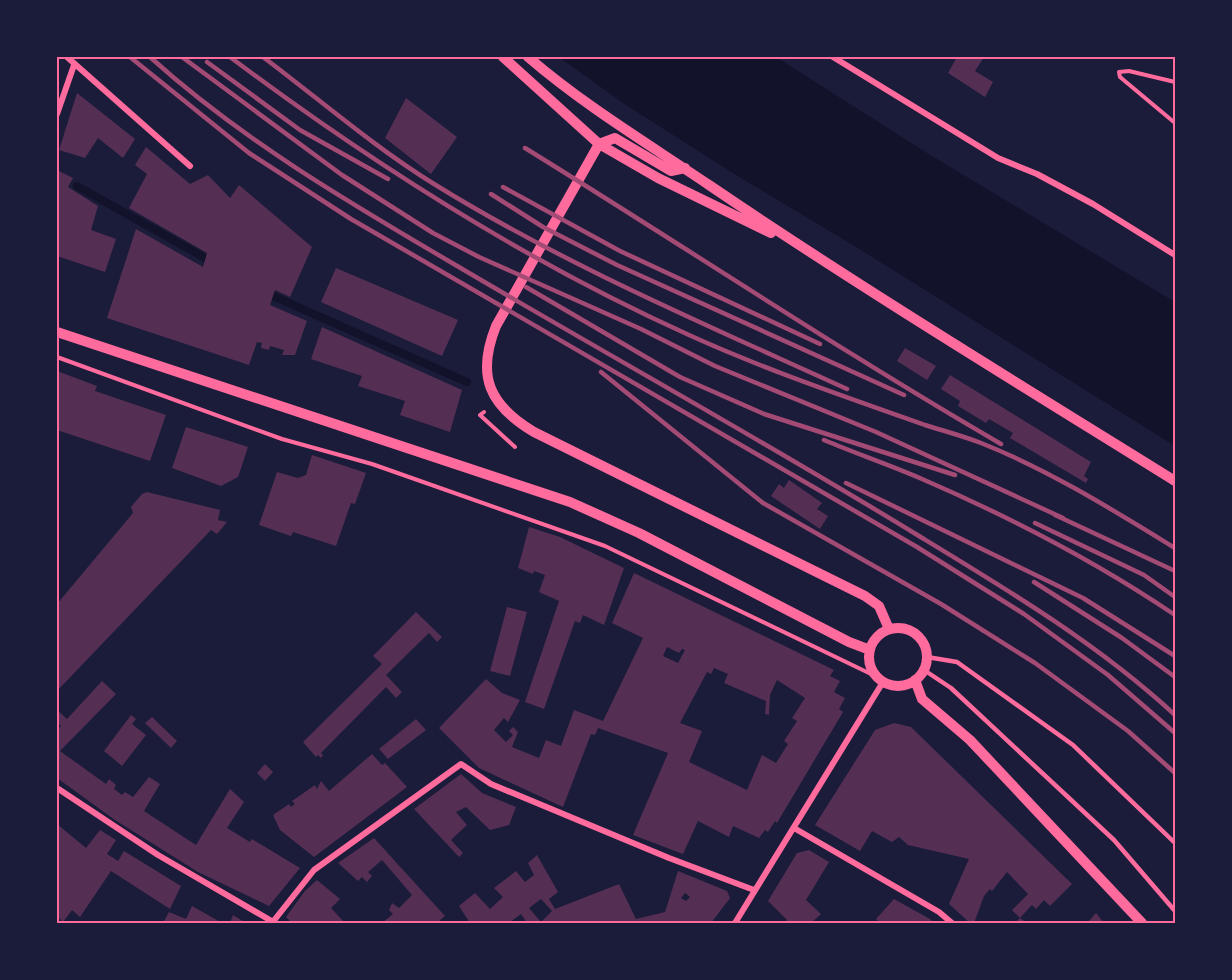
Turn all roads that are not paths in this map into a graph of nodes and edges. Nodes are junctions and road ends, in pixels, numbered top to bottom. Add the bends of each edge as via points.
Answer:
1 (67, 57) edge
2 (503, 57) edge
3 (528, 57) edge
4 (833, 57) edge
5 (74, 65) junction
6 (57, 114) edge
7 (598, 144) junction
8 (190, 166) dead end
9 (685, 168) junction
10 (793, 242) junction
11 (1175, 255) edge
12 (57, 332) edge
13 (1175, 481) edge
14 (889, 629) junction
15 (870, 650) junction
16 (927, 657) junction
17 (924, 670) junction
18 (880, 679) junction
19 (915, 680) junction
20 (57, 788) edge
21 (794, 828) junction
22 (1175, 843) edge
23 (754, 890) junction
24 (1175, 910) edge
25 (274, 922) edge
26 (735, 923) edge
27 (952, 923) edge
28 (1142, 923) edge

1 - 5 street
2 - 7 street
3 - 9 street via 610,122
4 - 11 street via 998,158 1038,174 1093,204
5 - 6 street
5 - 8 street
7 - 9 street via 615,138 671,171
7 - 10 street via 733,216
7 - 14 street via 496,326 488,346 486,369 490,387 511,418 534,432 873,601
9 - 10 street
10 - 13 street
12 - 15 street via 570,502 639,532
14 - 15 street via 876,638
14 - 16 street via 915,633 926,648
15 - 18 street via 870,664
16 - 17 street
16 - 22 lane via 957,662 1073,745
17 - 19 street
17 - 24 lane via 951,688 1114,840
18 - 19 street via 898,686
18 - 21 street
19 - 28 street via 922,699 969,740
20 - 25 street via 158,855
21 - 23 street
21 - 27 street
23 - 25 street via 491,784 461,764 314,870
23 - 26 street

